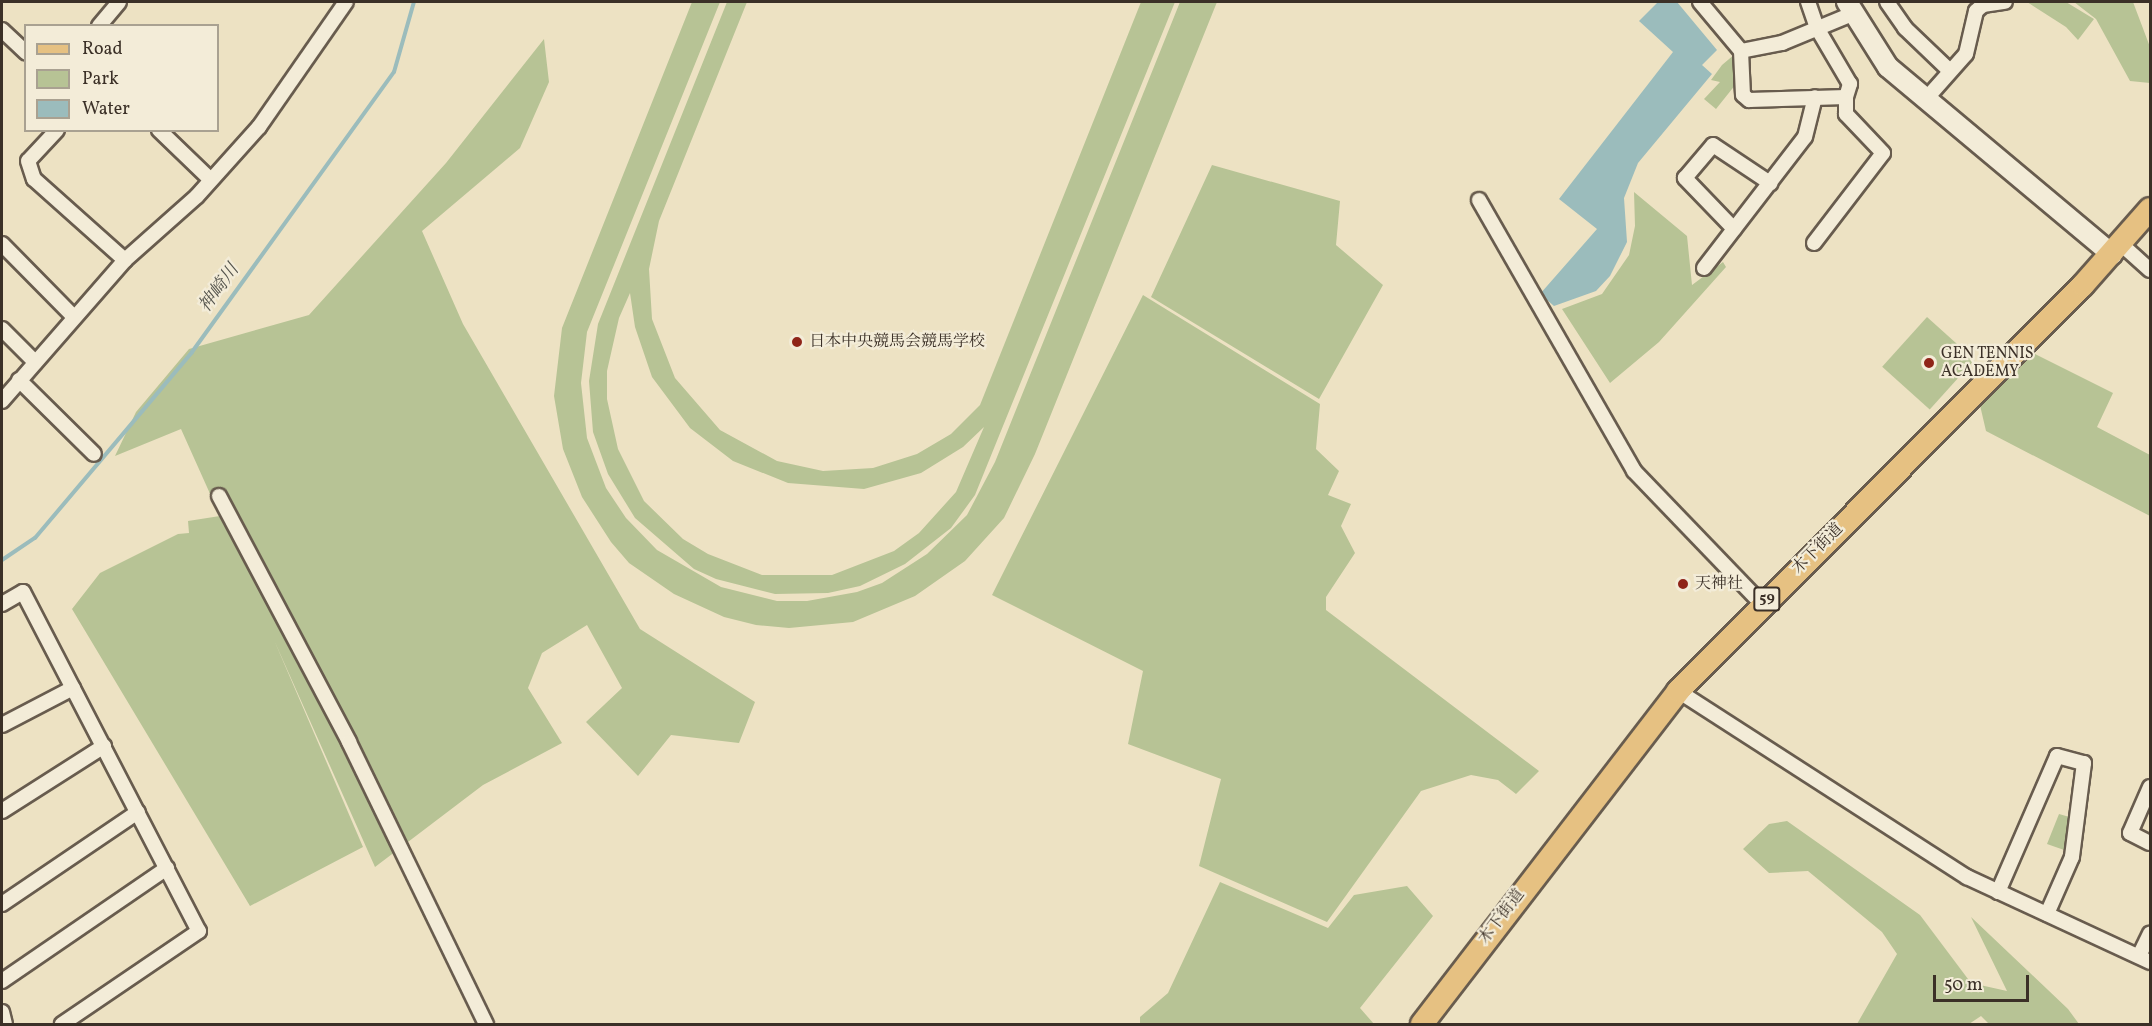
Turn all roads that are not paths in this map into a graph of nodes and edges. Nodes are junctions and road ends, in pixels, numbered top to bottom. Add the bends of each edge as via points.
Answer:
1 (119, 2) edge
2 (346, 2) edge
3 (1700, 2) edge
4 (1808, 2) edge
5 (1887, 2) edge
6 (2005, 2) edge
7 (1849, 8) edge
8 (101, 24) edge
9 (1817, 28) junction
10 (2, 30) edge
11 (24, 50) edge
12 (1740, 51) junction
13 (1950, 71) junction
14 (1846, 97) junction
15 (1815, 98) junction
16 (1926, 99) junction
17 (55, 132) edge
18 (161, 132) edge
19 (211, 180) junction
20 (1770, 183) junction
21 (1479, 200) dead end
22 (2151, 209) edge
23 (1734, 229) junction
24 (1814, 243) dead end
25 (2, 244) edge
26 (2116, 249) junction
27 (124, 260) junction
28 (1704, 268) dead end
29 (2151, 270) edge
30 (74, 317) junction
31 (2, 329) edge
32 (35, 362) junction
33 (19, 380) junction
34 (2, 401) edge
35 (94, 454) dead end
36 (219, 496) dead end
37 (2, 604) edge
38 (1762, 604) junction
39 (73, 688) junction
40 (1678, 690) junction
41 (2, 725) edge
42 (104, 746) junction
43 (2151, 787) edge
44 (2, 811) edge
45 (138, 812) junction
46 (2151, 843) edge
47 (167, 868) junction
48 (1998, 892) junction
49 (2, 904) edge
50 (2047, 914) junction
51 (2151, 933) edge
52 (2145, 959) edge
53 (2, 981) edge
54 (2, 1012) edge
55 (5, 1024) edge
56 (62, 1024) edge
57 (486, 1024) edge
58 (1422, 1024) edge

1 - 8 street
2 - 19 street via 259,127
3 - 12 street
4 - 9 street
5 - 13 street via 1905,28
6 - 13 street via 1983,5 1976,11 1966,54
7 - 9 street
7 - 16 street via 1888,67
9 - 12 street via 1782,43
9 - 14 street via 1850,84
10 - 11 street
12 - 15 street via 1743,95 1749,100
13 - 16 street
14 - 15 street
14 - 24 street via 1846,114 1882,153
15 - 20 street via 1805,137
16 - 26 street
17 - 27 street via 28,161 34,179
18 - 19 street
19 - 27 street
20 - 23 street
20 - 23 street via 1713,145 1685,178
21 - 38 street via 1634,471
22 - 26 main road, 木下街道 / 59
23 - 28 street
25 - 30 street
26 - 29 street
26 - 38 main road, 木下街道 / 59
27 - 30 street
30 - 32 street
31 - 32 street
32 - 33 street
33 - 34 street
33 - 35 street
36 - 57 street via 349,742
37 - 39 street via 23,592
38 - 40 main road, 木下街道 / 59
39 - 41 street
39 - 42 street
40 - 48 street via 1958,871
40 - 58 main road, 木下街道 / 59
42 - 44 street
42 - 45 street
43 - 46 street via 2130,833
45 - 47 street
45 - 49 street
47 - 53 street
47 - 56 street via 200,931
48 - 50 street
48 - 50 street via 2057,756 2084,763 2072,857
50 - 52 street
51 - 52 street
54 - 55 street

